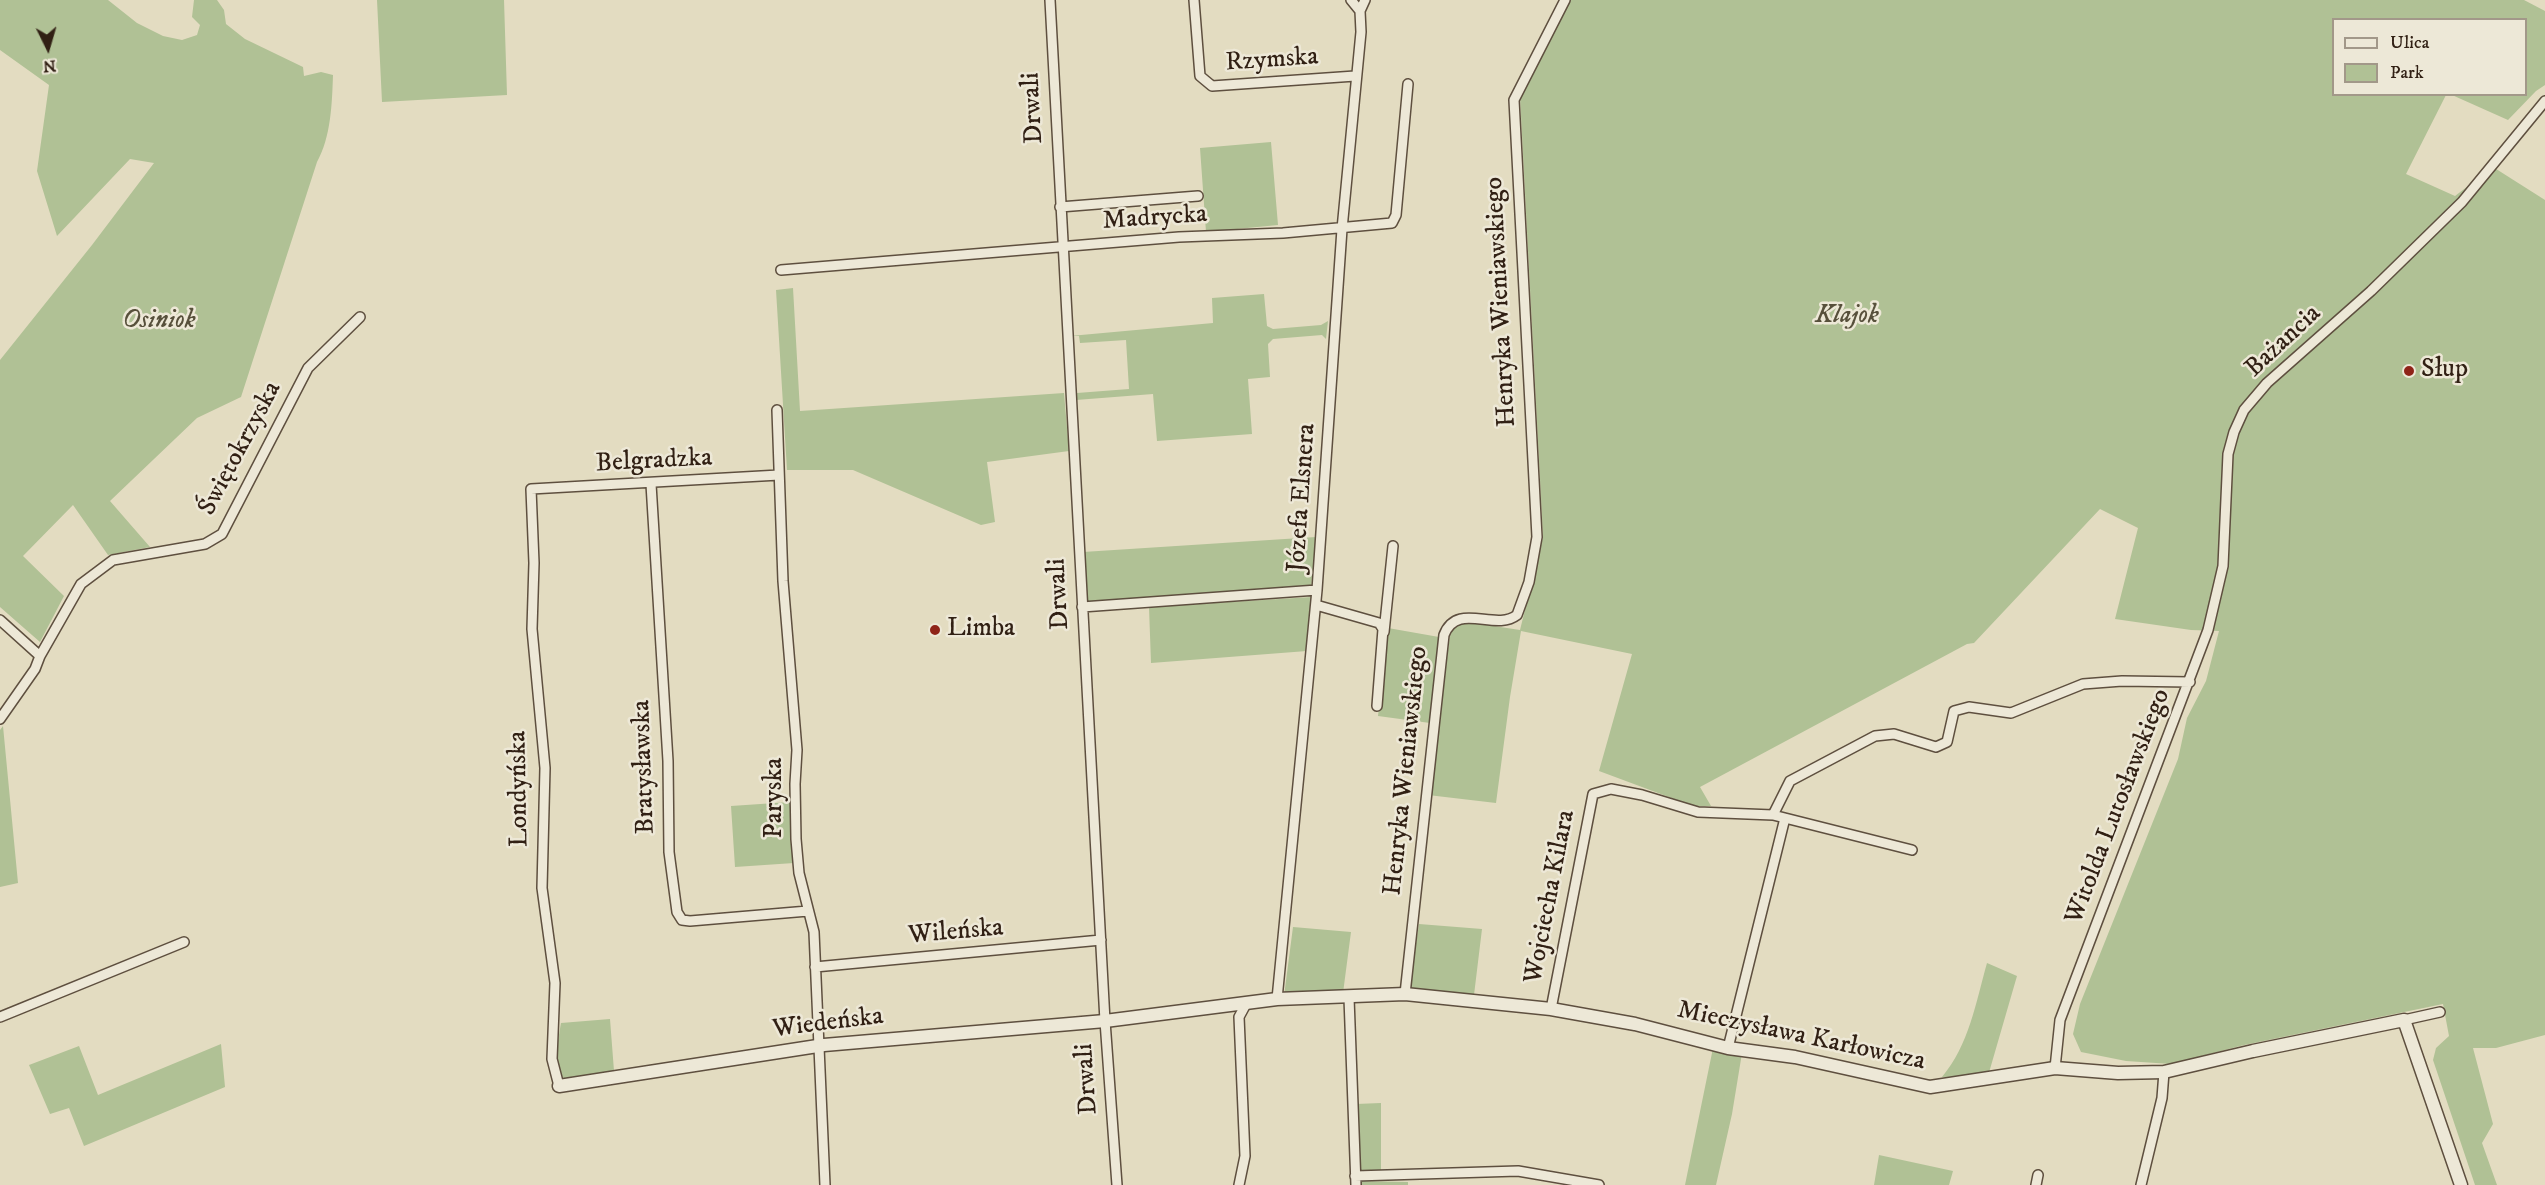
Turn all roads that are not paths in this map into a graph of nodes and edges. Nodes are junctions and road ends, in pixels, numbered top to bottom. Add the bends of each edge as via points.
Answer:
1 (1050, 0) edge
2 (1194, 0) edge
3 (1351, 0) edge
4 (1365, 0) edge
5 (1565, 0) edge
6 (1360, 11) junction
7 (1355, 76) junction
8 (1408, 84) dead end
9 (2545, 101) edge
10 (1198, 196) dead end
11 (1060, 207) junction
12 (1342, 229) junction
13 (1062, 247) junction
14 (782, 270) dead end
15 (360, 317) dead end
16 (777, 410) dead end
17 (779, 475) junction
18 (651, 484) junction
19 (531, 489) joint
20 (1393, 546) dead end
21 (1317, 591) junction
22 (1316, 605) junction
23 (1082, 607) junction
24 (0, 620) edge
25 (1384, 632) junction
26 (40, 656) junction
27 (2190, 682) junction
28 (1377, 706) dead end
29 (0, 718) edge
30 (1773, 815) junction
31 (1785, 818) junction
32 (1912, 850) dead end
33 (808, 911) junction
34 (1101, 940) junction
35 (184, 942) dead end
36 (815, 968) junction
37 (1405, 994) junction
38 (1349, 998) junction
39 (1277, 999) junction
40 (1246, 1004) junction
41 (1551, 1009) junction
42 (2440, 1012) dead end
43 (0, 1017) edge
44 (2404, 1020) junction
45 (1105, 1021) junction
46 (817, 1046) junction
47 (1728, 1048) junction
48 (2055, 1068) junction
49 (2164, 1072) junction
50 (559, 1086) joint
51 (1355, 1181) edge
52 (825, 1185) edge
53 (1117, 1185) edge
54 (1239, 1185) edge
55 (1599, 1185) edge
56 (2141, 1185) edge
57 (2460, 1185) edge

1 - 11 street, Drwali
2 - 7 street, Rzymska via 1200,76 1212,86
3 - 6 street
4 - 6 street, Józefa Elsnera
5 - 37 street, Henryka Wieniawskiego via 1514,100 1537,490 1536,548 1517,615 1504,621 1462,617 1447,627 1444,635
6 - 7 street, Józefa Elsnera
7 - 12 street, Józefa Elsnera
8 - 12 street, Madrycka via 1395,220
9 - 27 street, Bażancia via 2462,202 2371,291 2267,383 2244,410 2228,454 2223,566 2208,630
10 - 11 street
11 - 13 street, Drwali
12 - 13 street, Madrycka
12 - 21 street, Józefa Elsnera
13 - 14 street, Madrycka
13 - 23 street, Drwali
15 - 26 street, Świętokrzyska via 308,368 222,534 205,544 113,560 81,584
16 - 17 street, Paryska
17 - 18 street, Belgradzka
17 - 33 street, Paryska via 797,750 799,873
18 - 19 street, Belgradzka
18 - 33 street, Bratysławska via 668,761 669,852 677,912 682,920 690,921
19 - 50 street, Londyńska via 532,629 545,768 542,888 555,983 552,1059
20 - 25 street
21 - 22 street, Józefa Elsnera
21 - 23 street
22 - 25 street via 1379,623
22 - 39 street, Józefa Elsnera
23 - 34 street, Drwali
24 - 26 street
25 - 28 street
26 - 29 street, Świętokrzyska
27 - 30 street, Witolda Lutosławskiego via 2083,684 2011,713 1970,707 1954,711 1947,742 1936,747 1894,734 1875,736 1790,781
27 - 48 street, Witolda Lutosławskiego via 2060,1020
30 - 31 street
30 - 41 street, Wojciecha Kilara via 1698,812 1611,789 1593,794
31 - 32 street
31 - 47 street
33 - 36 street, Paryska via 814,932
34 - 36 street, Wileńska
34 - 45 street, Drwali
35 - 43 street
36 - 46 street, Paryska
37 - 38 street
37 - 41 street, Mieczysława Karłowicza
38 - 39 street
38 - 51 street
39 - 40 street
40 - 45 street, Wiedeńska
40 - 54 street via 1239,1017 1245,1156
41 - 47 street, Mieczysława Karłowicza via 1635,1024
42 - 44 street
44 - 49 street, Mieczysława Karłowicza
44 - 57 street
45 - 46 street, Wiedeńska
45 - 53 street, Drwali
46 - 50 street, Wiedeńska
46 - 52 street, Paryska
47 - 48 street, Mieczysława Karłowicza via 1795,1057 1930,1087
48 - 49 street, Mieczysława Karłowicza
49 - 56 street via 2162,1098
51 - 55 street via 1518,1171

